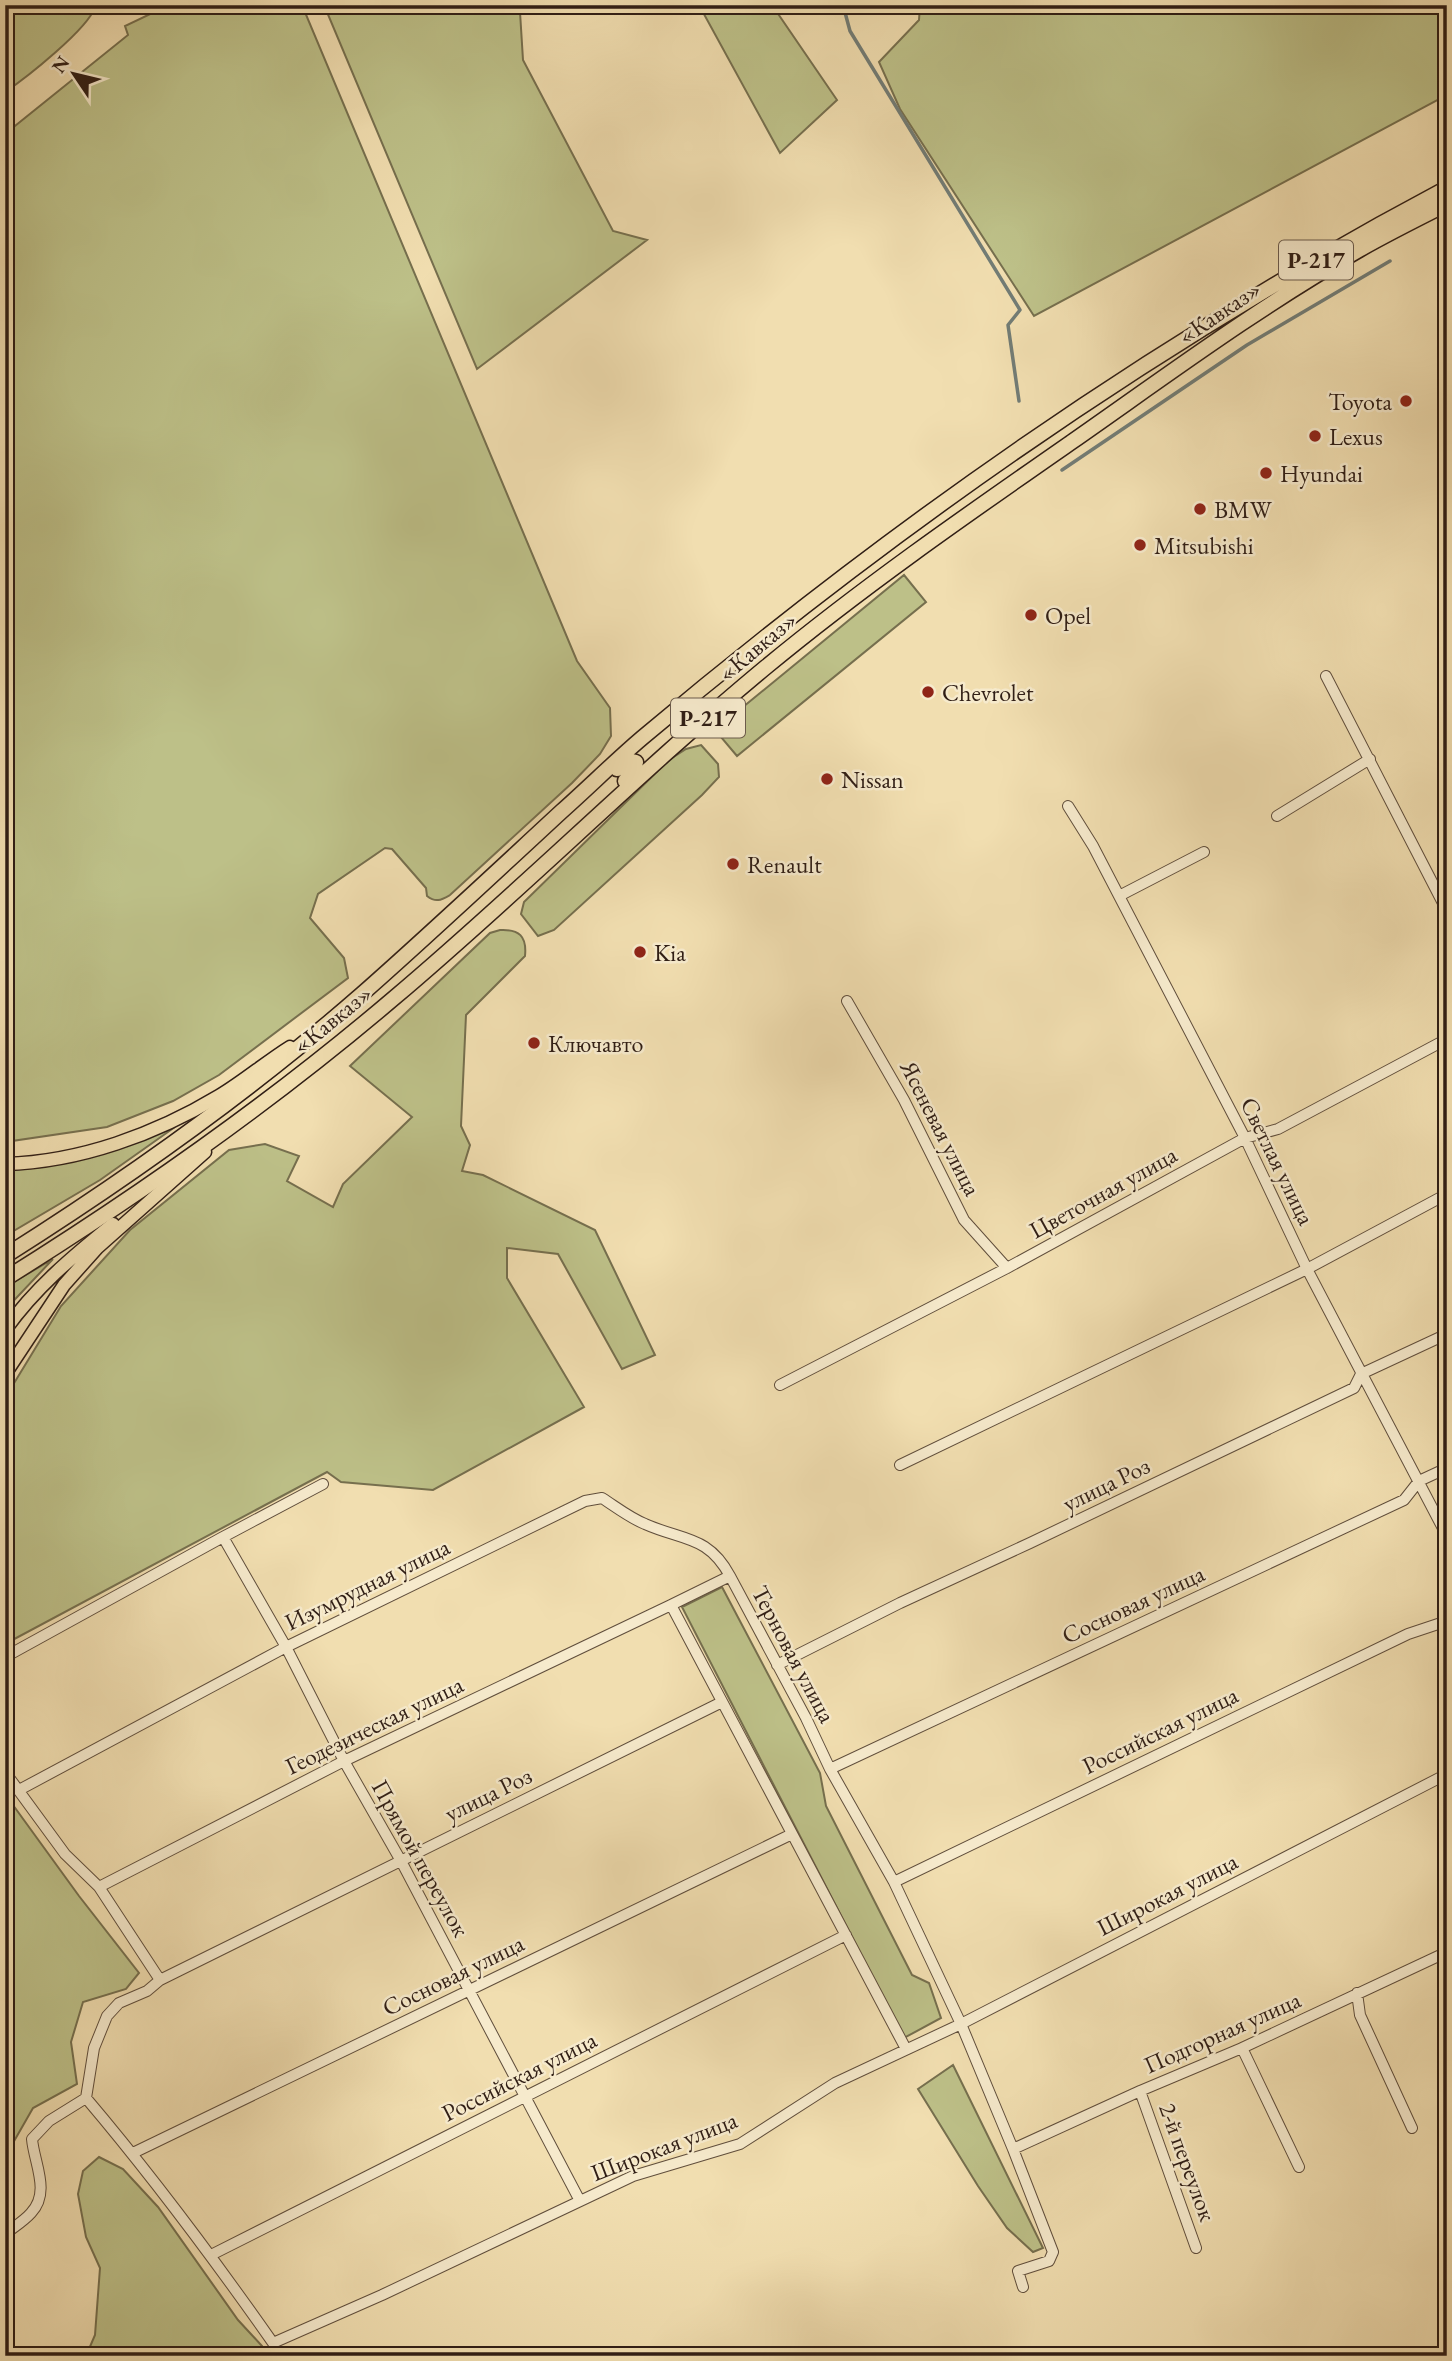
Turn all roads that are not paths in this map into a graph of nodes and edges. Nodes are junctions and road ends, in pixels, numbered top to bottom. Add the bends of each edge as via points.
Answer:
1 (1447, 188) edge
2 (1447, 204) edge
3 (735, 663) junction
4 (762, 670) junction
5 (1326, 676) dead end
6 (1370, 759) junction
7 (1068, 806) dead end
8 (1277, 816) dead end
9 (564, 845) junction
10 (1204, 852) dead end
11 (488, 880) junction
12 (1119, 896) junction
13 (1447, 911) edge
14 (846, 1001) dead end
15 (323, 1026) junction
16 (1447, 1039) edge
17 (230, 1129) junction
18 (1245, 1138) junction
19 (5, 1164) edge
20 (1447, 1194) edge
21 (5, 1256) edge
22 (1007, 1268) junction
23 (1307, 1269) junction
24 (5, 1279) edge
25 (5, 1330) edge
26 (1447, 1334) edge
27 (5, 1374) edge
28 (1361, 1374) junction
29 (780, 1385) dead end
30 (900, 1465) dead end
31 (1447, 1468) edge
32 (1419, 1481) junction
33 (323, 1484) dead end
34 (1447, 1536) edge
35 (223, 1537) junction
36 (730, 1576) junction
37 (671, 1605) junction
38 (1447, 1621) edge
39 (286, 1647) junction
40 (5, 1657) edge
41 (777, 1665) junction
42 (722, 1702) junction
43 (344, 1761) junction
44 (830, 1769) junction
45 (5, 1772) edge
46 (1447, 1774) edge
47 (19, 1790) junction
48 (792, 1834) junction
49 (401, 1861) junction
50 (894, 1882) junction
51 (99, 1888) junction
52 (846, 1935) junction
53 (1447, 1952) edge
54 (160, 1980) junction
55 (470, 1990) junction
56 (1357, 1993) junction
57 (961, 2024) junction
58 (1242, 2048) junction
59 (906, 2049) junction
60 (1140, 2091) junction
61 (526, 2097) junction
62 (86, 2098) junction
63 (1412, 2128) dead end
64 (1013, 2149) junction
65 (133, 2153) junction
66 (1299, 2167) dead end
67 (580, 2201) junction
68 (5, 2234) edge
69 (1196, 2248) dead end
70 (211, 2255) junction
71 (1023, 2287) dead end

1 - 3 highway, «Кавказ» / Р-217 via 1188,336 926,515
2 - 4 highway, «Кавказ» / Р-217 via 1360,249 1186,361 908,556
3 - 4 highway via 673,720 673,729 685,728
3 - 11 highway, «Кавказ» / Р-217 via 640,740
4 - 9 highway, «Кавказ» / Р-217
5 - 6 street
6 - 8 street
6 - 13 street
7 - 12 street, Светлая улица
9 - 11 highway via 584,819 630,776 637,765 634,760 624,763 518,859
9 - 17 highway, «Кавказ» / Р-217 via 397,996
10 - 12 street
11 - 15 highway, «Кавказ» / Р-217
12 - 18 street, Светлая улица
14 - 22 street, Ясеневая улица via 905,1100 964,1220
15 - 19 main road via 221,1095 144,1133 54,1159
15 - 21 highway, «Кавказ» / Р-217 via 179,1138
16 - 18 street, Цветочная улица via 1278,1129
17 - 24 highway, «Кавказ» / Р-217
17 - 25 main road via 51,1275
17 - 27 main road via 97,1248 64,1285
18 - 22 street, Цветочная улица
18 - 23 street, Светлая улица
20 - 23 street
22 - 29 street, Цветочная улица
23 - 28 street, Светлая улица
23 - 30 street
26 - 28 street, улица Роз
28 - 32 street, Светлая улица
28 - 41 street, улица Роз via 1354,1388
31 - 32 street, Сосновая улица
32 - 34 street, Светлая улица
32 - 44 street, Сосновая улица via 1404,1500
33 - 35 street
35 - 39 street, Прямой переулок
35 - 40 street
36 - 37 street, Терновая улица
36 - 39 street, Изумрудная улица via 703,1544 643,1524 603,1498 585,1501
36 - 41 street, Терновая улица
37 - 42 street
37 - 43 street, Геодезическая улица
38 - 50 street, Российская улица via 1408,1634
39 - 43 street, Прямой переулок
39 - 47 street, Изумрудная улица
41 - 44 street, Терновая улица
42 - 48 street
42 - 49 street, улица Роз
43 - 49 street, Прямой переулок
43 - 51 street, Геодезическая улица
44 - 50 street, Терновая улица
45 - 47 street
46 - 57 street, Широкая улица
47 - 51 street via 65,1854
48 - 52 street
48 - 55 street, Сосновая улица
49 - 54 street, улица Роз
49 - 55 street, Прямой переулок
50 - 57 street, Терновая улица
51 - 54 street
52 - 59 street
52 - 61 street, Российская улица
53 - 56 street, Подгорная улица
54 - 62 street, улица Роз via 107,2016 94,2048
55 - 61 street, Прямой переулок
55 - 65 street, Сосновая улица
56 - 58 street, Подгорная улица
56 - 63 street via 1360,2015
57 - 59 street, Широкая улица
57 - 64 street, Терновая улица
58 - 60 street, Подгорная улица
58 - 66 street
59 - 67 street, Широкая улица via 835,2082 740,2144 633,2176
60 - 64 street, Подгорная улица
60 - 69 street, 2-й переулок
61 - 67 street, Прямой переулок
61 - 70 street, Российская улица
62 - 65 street, Широкая улица
62 - 68 street via 49,2121 32,2139 41,2195 33,2212
64 - 71 street, Терновая улица via 1053,2252 1049,2261 1017,2271
65 - 70 street, Широкая улица
67 - 70 street, Широкая улица via 273,2343

